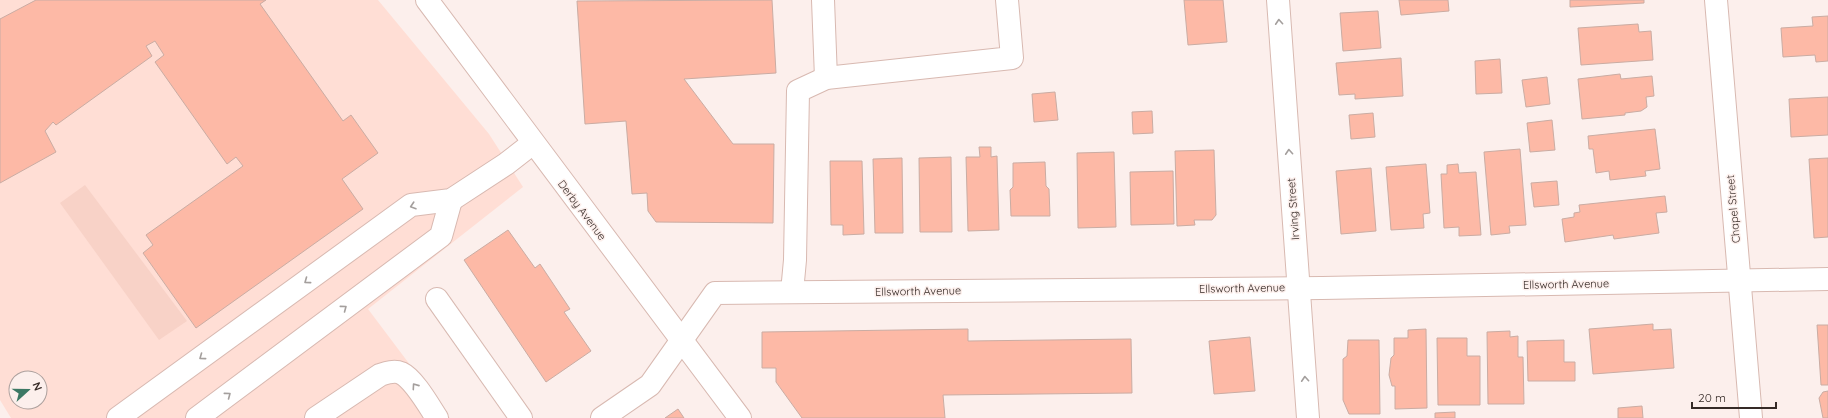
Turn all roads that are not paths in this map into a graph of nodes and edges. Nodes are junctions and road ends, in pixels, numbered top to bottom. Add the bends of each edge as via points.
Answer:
1 (427, 0) edge
2 (823, 0) edge
3 (1007, 0) edge
4 (1278, 0) edge
5 (1716, 0) edge
6 (826, 78) junction
7 (533, 143) junction
8 (451, 200) junction
9 (1828, 279) edge
10 (1739, 281) junction
11 (1298, 288) junction
12 (792, 292) junction
13 (437, 299) dead end
14 (682, 342) junction
15 (118, 418) edge
16 (197, 418) edge
17 (316, 418) edge
18 (437, 418) edge
19 (521, 418) edge
20 (602, 418) edge
21 (740, 418) edge
22 (1308, 418) edge
23 (1751, 418) edge

1 - 7 street, Derby Avenue
2 - 6 street
3 - 6 street via 1012,58
11 -> 4 street, Irving Street
5 - 10 street, Chapel Street
6 - 12 street via 798,91
7 - 8 street
7 - 14 street, Derby Avenue
8 -> 15 street via 411,205
16 -> 8 street via 441,236
9 - 10 street, Ellsworth Avenue
10 - 11 street, Ellsworth Avenue
10 - 23 street, Chapel Street
11 - 12 street, Ellsworth Avenue
22 -> 11 street, Irving Street
12 - 14 street, Ellsworth Avenue via 715,293
13 - 19 street
14 - 20 street via 650,385
14 - 21 street, Derby Avenue
18 -> 17 street via 409,379 401,373 390,372 380,375

